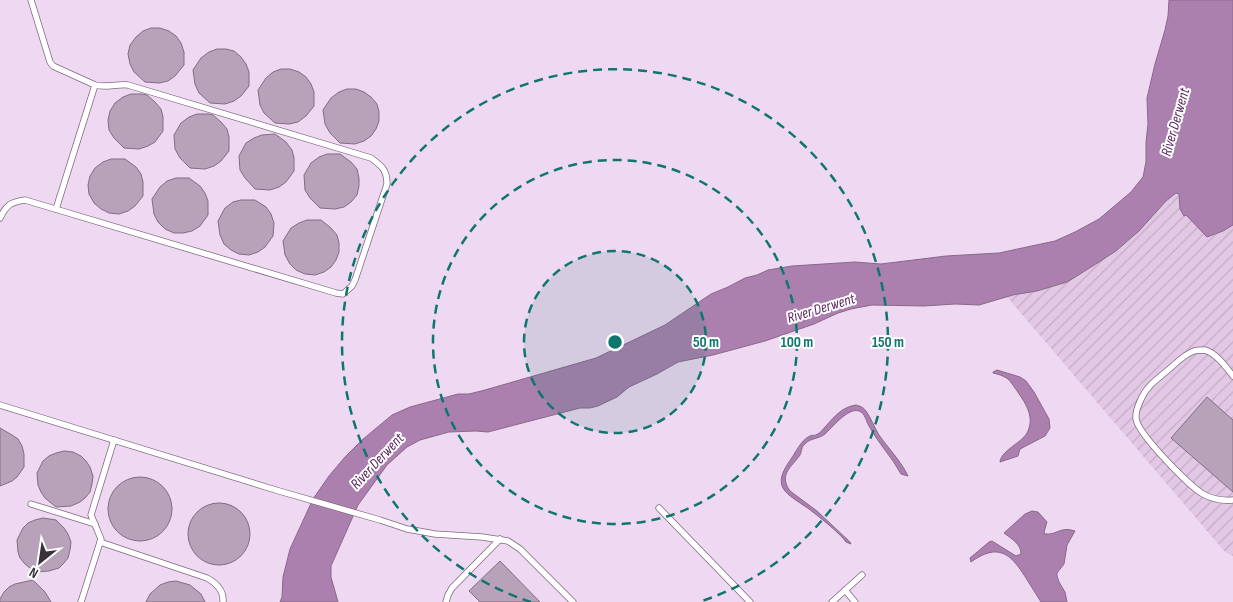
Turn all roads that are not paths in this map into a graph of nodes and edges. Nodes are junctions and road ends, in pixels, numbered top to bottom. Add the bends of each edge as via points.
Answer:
1 (31, 0) edge
2 (95, 85) junction
3 (56, 209) junction
4 (0, 218) edge
5 (1233, 376) edge
6 (0, 405) edge
7 (114, 440) junction
8 (1233, 500) edge
9 (32, 504) dead end
10 (659, 508) dead end
11 (95, 524) junction
12 (500, 540) junction
13 (100, 542) junction
14 (862, 575) dead end
15 (845, 590) junction
16 (81, 602) edge
17 (224, 602) edge
18 (446, 602) edge
19 (573, 602) edge
20 (750, 602) edge
21 (832, 602) edge
22 (855, 602) edge

1 - 2 lane via 53,66
2 - 3 lane
2 - 3 lane via 128,85 371,158 385,171 387,184 355,280 343,294
3 - 4 lane via 25,200 16,201
5 - 8 lane via 1213,354 1194,350 1148,387 1137,409 1136,423 1146,439 1202,494
6 - 7 lane
7 - 11 lane via 92,515
7 - 12 lane via 407,529
9 - 11 lane
10 - 20 lane
11 - 13 lane
12 - 18 lane via 452,588
12 - 19 lane via 520,549
13 - 16 lane
13 - 17 lane via 207,578 216,583
14 - 15 lane
15 - 21 lane
15 - 22 lane

